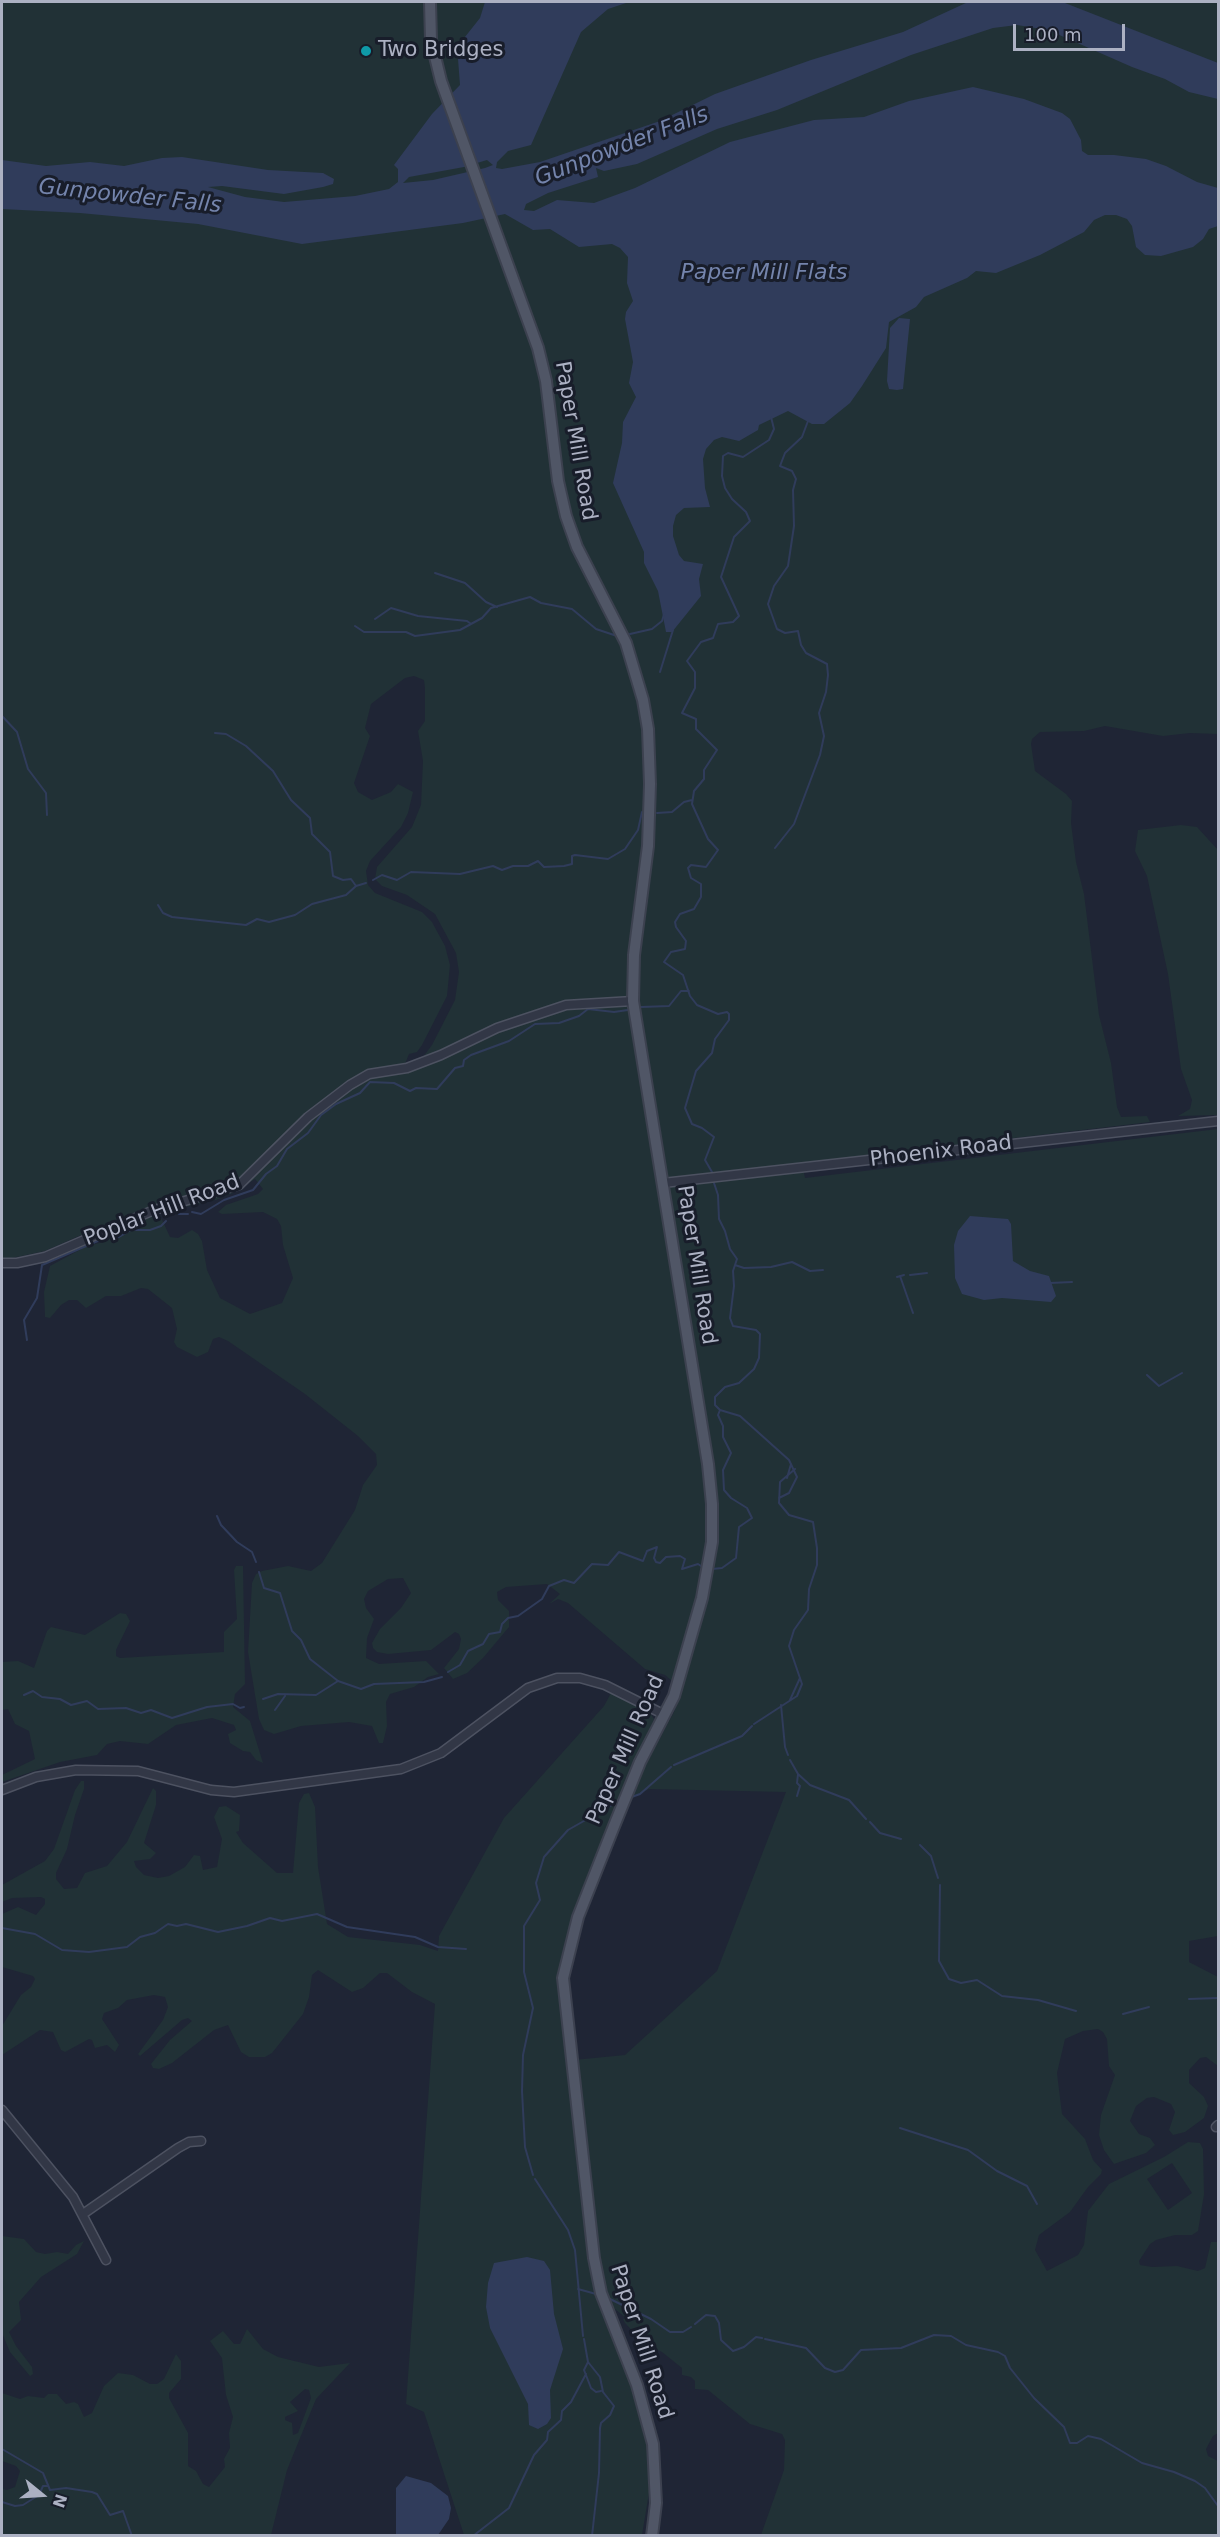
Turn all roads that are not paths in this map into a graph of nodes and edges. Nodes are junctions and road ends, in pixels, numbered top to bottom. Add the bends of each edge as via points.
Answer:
1 (430, 2) edge
2 (633, 1001) junction
3 (1218, 1121) edge
4 (663, 1183) junction
5 (2, 1263) edge
6 (665, 1715) junction
7 (2, 1790) edge
8 (2, 2110) edge
9 (201, 2141) dead end
10 (83, 2214) junction
11 (106, 2260) dead end
12 (652, 2535) edge

1 - 2 main road, Paper Mill Road via 431,40 441,81 543,365 566,516 577,547 620,628 646,717 650,754 648,846 634,955
2 - 4 main road, Paper Mill Road
2 - 5 street, Poplar Hill Road via 566,1005 497,1028 426,1061 360,1078 308,1118 238,1185 154,1210 45,1257
3 - 4 street, Phoenix Road
4 - 6 main road, Paper Mill Road via 708,1464 713,1522 702,1598
6 - 7 street via 599,1683 557,1678 528,1688 441,1753 401,1769 234,1792 138,1771 76,1770 36,1777
6 - 12 main road, Paper Mill Road via 630,1785 578,1917 566,1962 564,1988 594,2258 601,2293 641,2396 653,2444 656,2494
8 - 10 street
9 - 10 street via 178,2148
10 - 11 street

